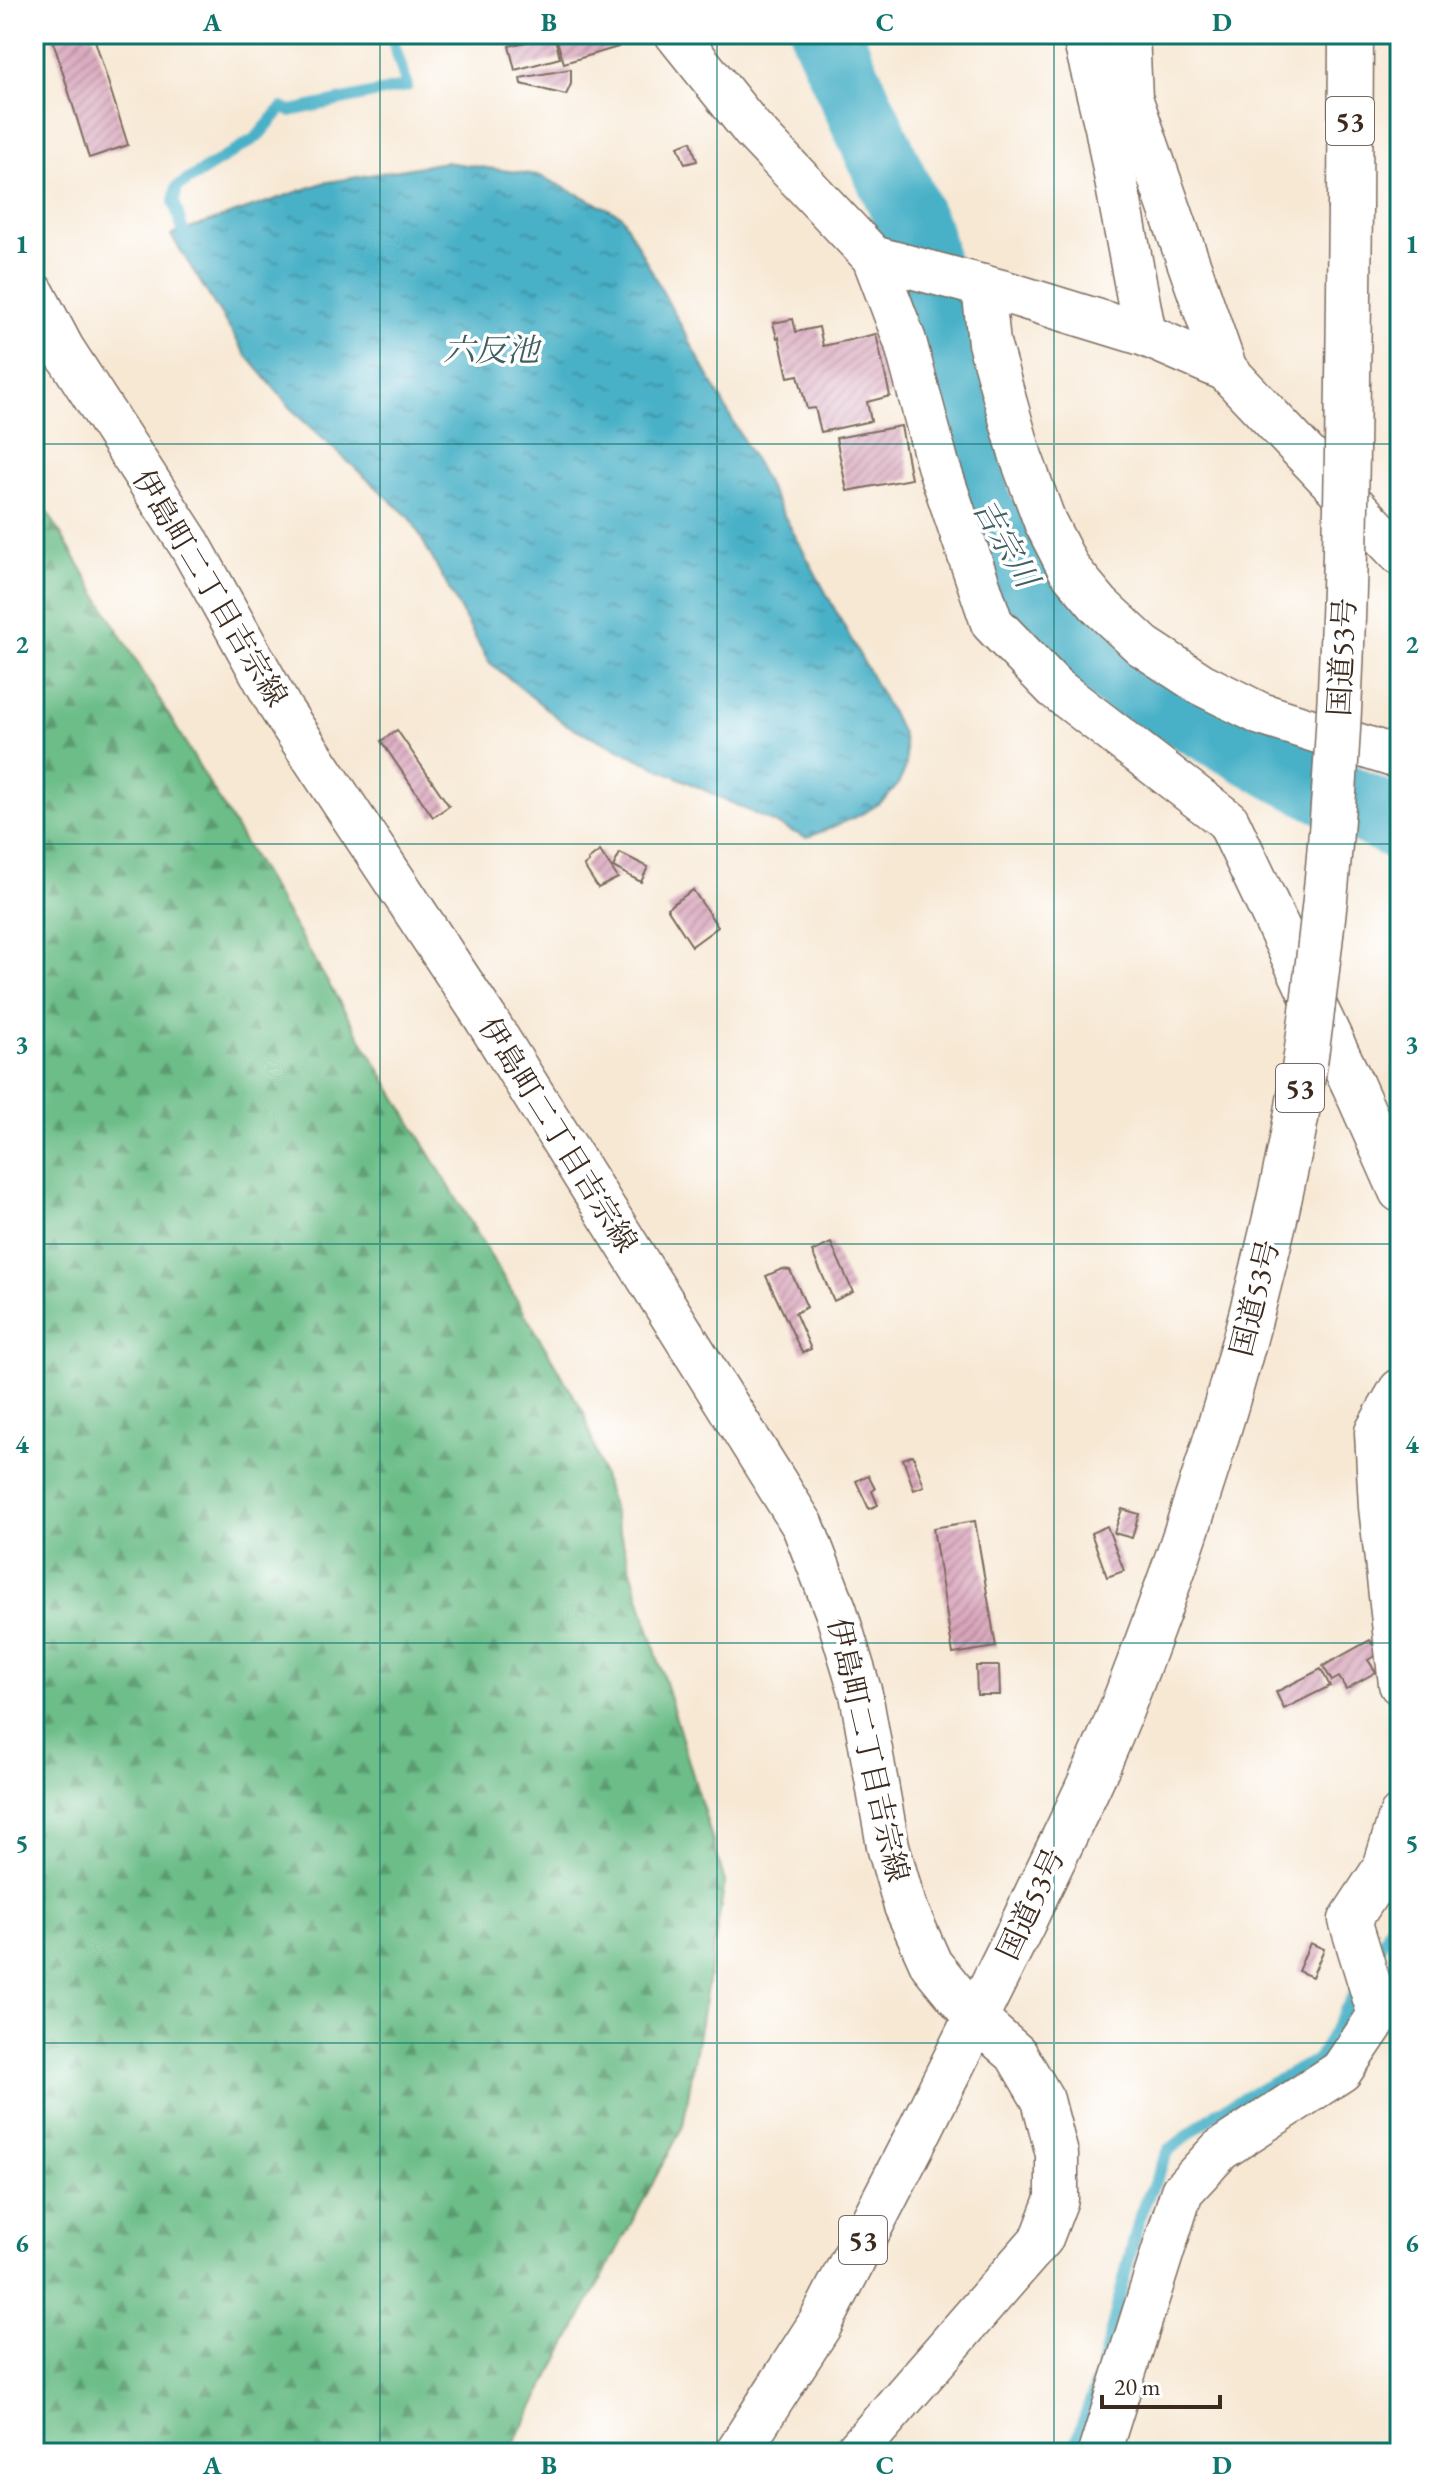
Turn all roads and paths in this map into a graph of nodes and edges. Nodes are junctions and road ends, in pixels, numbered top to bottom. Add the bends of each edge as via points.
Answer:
1 (676, 34) edge
2 (1083, 34) edge
3 (1128, 34) edge
4 (1351, 34) edge
5 (880, 259) junction
6 (974, 284) junction
7 (34, 294) edge
8 (1145, 335) junction
9 (1226, 370) junction
10 (1400, 554) edge
11 (1400, 758) edge
12 (1400, 1191) edge
13 (1400, 1390) edge
14 (1400, 1684) edge
15 (1400, 1816) edge
16 (976, 2019) junction
17 (737, 2453) edge
18 (855, 2453) edge
19 (1099, 2453) edge

1 - 5 street via 752,129
2 - 8 street
3 - 9 street via 1131,98
4 - 16 highway, 国道53号 / 53, bridge via 1342,689 1316,981 1292,1141 1243,1351 1192,1520 1118,1718
5 - 6 street
5 - 12 street via 938,465 992,623 1055,688 1228,821
6 - 8 street
6 - 11 street via 1025,470 1045,522 1069,569 1100,606 1143,646 1201,684 1261,714
7 - 16 street, 伊島町二丁目吉宗線 via 63,349 190,545 281,709 486,1019 803,1526 861,1694 888,1846 905,1906 931,1964
8 - 9 street
9 - 10 street
13 - 14 street via 1376,1432
15 - 19 street via 1384,1868 1350,1920 1379,2015 1341,2071 1220,2150 1182,2191
16 - 17 highway, 国道53号 / 53 via 820,2324
16 - 18 street, 伊島町二丁目吉宗線 via 1016,2054 1043,2100 1057,2154 1057,2199 1042,2238

